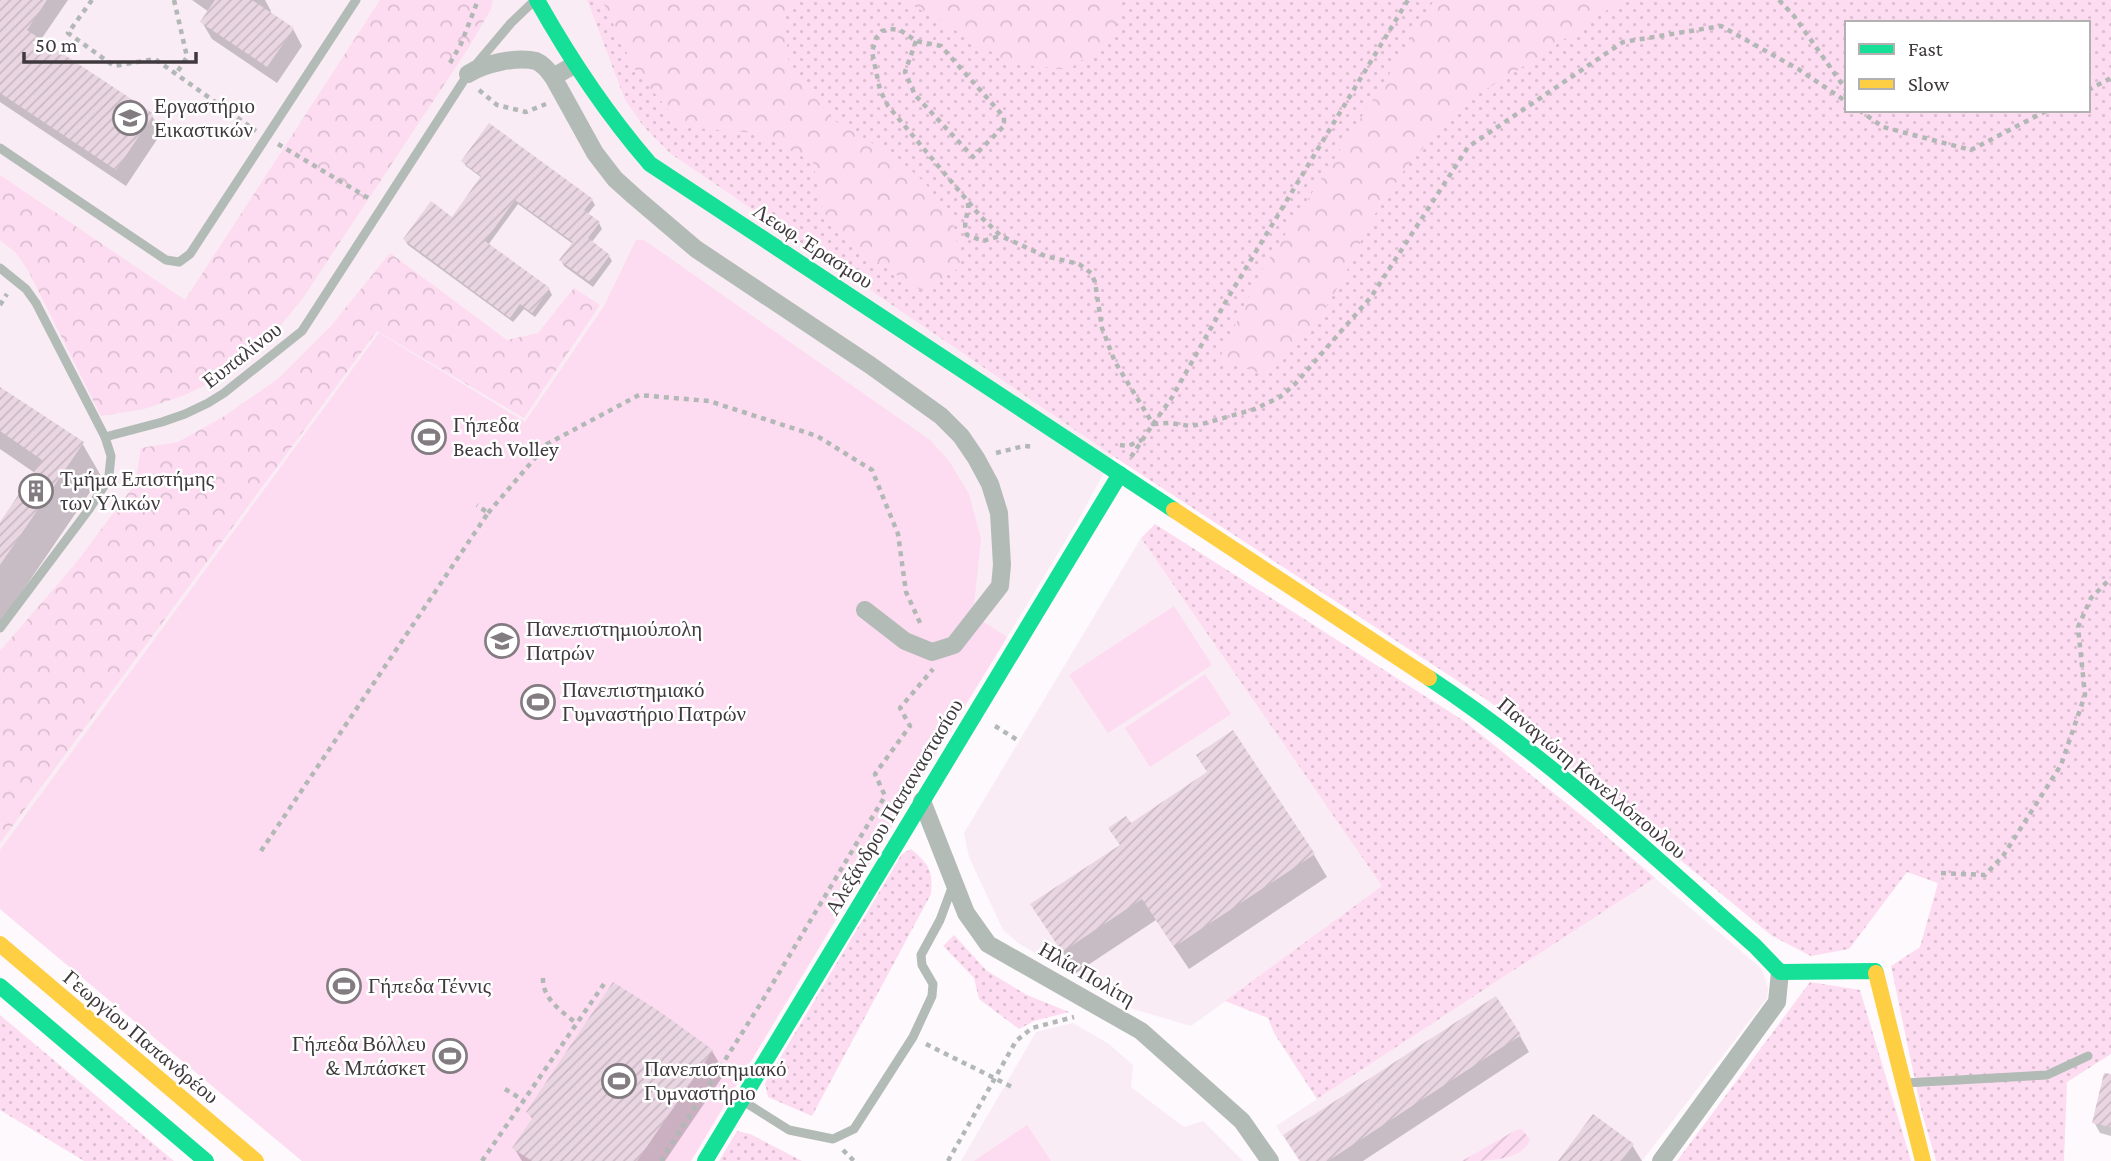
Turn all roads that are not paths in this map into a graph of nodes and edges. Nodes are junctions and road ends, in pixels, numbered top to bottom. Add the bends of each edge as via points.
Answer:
1 (356, 0) edge
2 (536, 0) edge
3 (574, 65) junction
4 (553, 77) junction
5 (473, 82) junction
6 (0, 148) edge
7 (0, 268) edge
8 (105, 437) junction
9 (1120, 474) junction
10 (865, 610) dead end
11 (0, 628) edge
12 (922, 801) junction
13 (954, 883) junction
14 (0, 944) edge
15 (1780, 972) junction
16 (0, 986) edge
17 (2088, 1056) dead end
18 (1904, 1083) junction
19 (741, 1100) junction
20 (206, 1161) edge
21 (256, 1161) edge
22 (705, 1161) edge
23 (1270, 1161) edge
24 (1661, 1161) edge
25 (1923, 1161) edge

1 - 6 lane via 190,254 179,262 166,260
2 - 3 street, Λεωφ. Έρασμου
2 - 5 lane, Ευπαλίνου via 519,15
3 - 4 street
3 - 9 street, Λεωφ. Έρασμου via 650,164
4 - 5 street via 536,61 522,60 478,68
4 - 10 street via 595,153 615,179 680,237 941,415 969,448 990,484 999,513 1000,586 954,645 932,652 905,641
5 - 8 lane, Ευπαλίνου via 382,206 302,331 208,403
7 - 8 lane via 36,303
8 - 11 lane via 111,456 104,486
9 - 12 street, Αλεξάνδρου Παπαναστασίου
9 - 15 street, Παναγιώτη Κανελλόπουλου via 1477,710 1584,795
12 - 13 street, Ηλία Πολίτη
12 - 19 street, Αλεξάνδρου Παπαναστασίου
13 - 19 lane via 921,955 933,984 932,996 913,1037 853,1129 832,1139 789,1130
13 - 23 street, Ηλία Πολίτη via 965,913 988,944 1141,1031 1242,1121
14 - 21 street, Γεωργίου Παπανδρέου
15 - 18 street via 1875,971
15 - 24 street via 1777,1002
16 - 20 street
17 - 18 lane via 2047,1075
18 - 25 street
19 - 22 street, Αλεξάνδρου Παπαναστασίου

